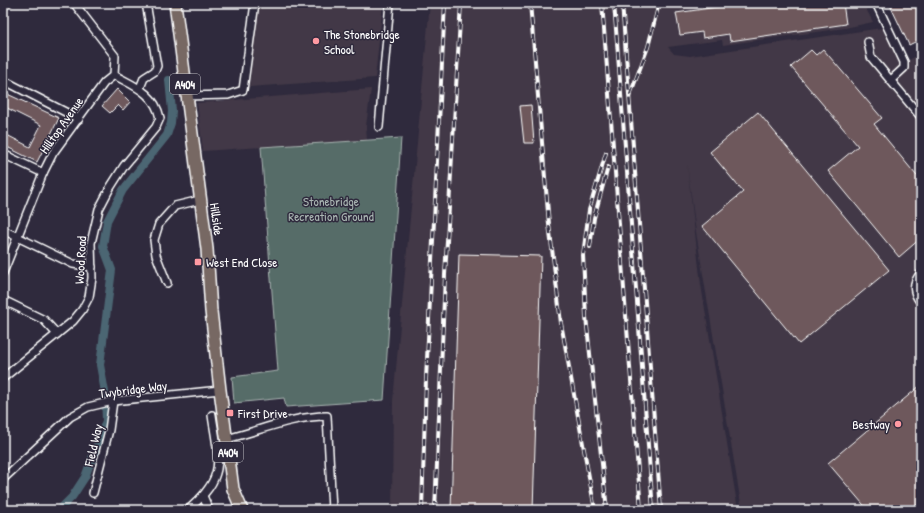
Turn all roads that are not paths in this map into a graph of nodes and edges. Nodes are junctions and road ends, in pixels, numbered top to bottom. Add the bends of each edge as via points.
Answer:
1 (9, 3) edge
2 (74, 3) edge
3 (146, 3) edge
4 (176, 3) edge
5 (255, 3) edge
6 (390, 3) edge
7 (876, 3) edge
8 (3, 5) edge
9 (868, 42) dead end
10 (114, 75) junction
11 (3, 80) edge
12 (891, 80) junction
13 (140, 88) junction
14 (186, 96) junction
15 (921, 117) edge
16 (78, 119) junction
17 (379, 127) dead end
18 (3, 154) edge
19 (43, 173) junction
20 (200, 200) junction
21 (3, 230) edge
22 (18, 238) junction
23 (92, 267) junction
24 (3, 273) edge
25 (921, 273) edge
26 (167, 283) dead end
27 (3, 300) edge
28 (921, 303) edge
29 (57, 334) junction
30 (3, 378) edge
31 (220, 390) junction
32 (112, 402) junction
33 (212, 415) dead end
34 (226, 439) junction
35 (3, 479) edge
36 (93, 493) dead end
37 (203, 496) junction
38 (188, 510) edge
39 (209, 510) edge
40 (242, 510) edge
41 (332, 510) edge

1 - 8 street
2 - 10 street via 115,56
3 - 13 street via 157,66 155,71 144,78
4 - 14 main road, Hillside / A404
5 - 14 street via 243,90 228,95
6 - 17 street
7 - 12 street via 904,62 904,68
9 - 12 street via 871,57
10 - 13 street, Wood Road
10 - 16 street, Hilltop Avenue
11 - 16 street
12 - 15 street
13 - 23 street, Wood Road via 154,102 160,118 156,127 124,166 99,209 91,243
14 - 20 main road, Hillside / A404
16 - 19 street, Hilltop Avenue
18 - 19 street
19 - 22 street, Hilltop Avenue
20 - 26 street via 175,206 159,224 154,240 156,256
20 - 31 main road, Hillside / A404
21 - 22 street
22 - 23 street via 73,264
22 - 24 street, Hilltop Avenue
23 - 29 street, Wood Road via 90,291 82,310
25 - 28 street via 915,282 914,291
27 - 29 street via 44,320
29 - 30 street, Wood Road
31 - 32 street, Twybridge Way
31 - 34 main road, Hillside / A404
32 - 35 street, Twybridge Way via 88,407 70,417
32 - 36 street, Field Way via 109,430
33 - 37 street via 216,473
34 - 40 main road, Hillside / A404 via 233,489
34 - 41 street via 280,424 328,416
37 - 38 street
37 - 39 street

